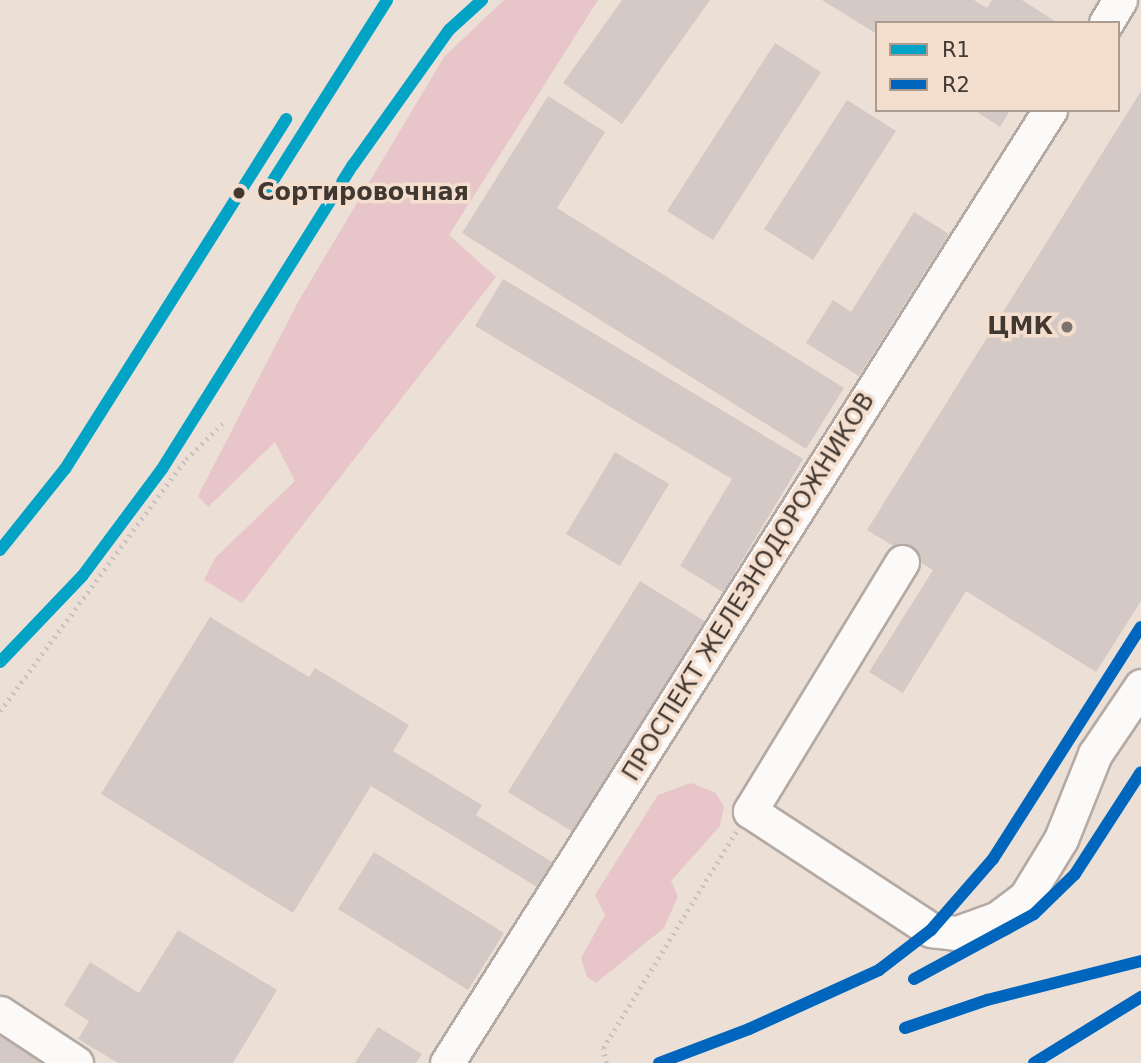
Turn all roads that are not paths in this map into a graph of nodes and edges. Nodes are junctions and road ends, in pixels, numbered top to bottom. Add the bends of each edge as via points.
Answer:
1 (1120, 0) edge
2 (1106, 21) edge
3 (1049, 112) edge
4 (902, 562) dead end
5 (1141, 686) edge
6 (0, 1013) edge
7 (76, 1063) edge
8 (447, 1063) edge

1 - 2 street
3 - 8 street, ПРОСПЕКТ ЖЕЛЕЗНОДОРОЖНИКОВ
4 - 5 street via 750,811 931,930 957,933 998,918 1025,898 1061,839 1096,754
6 - 7 street

